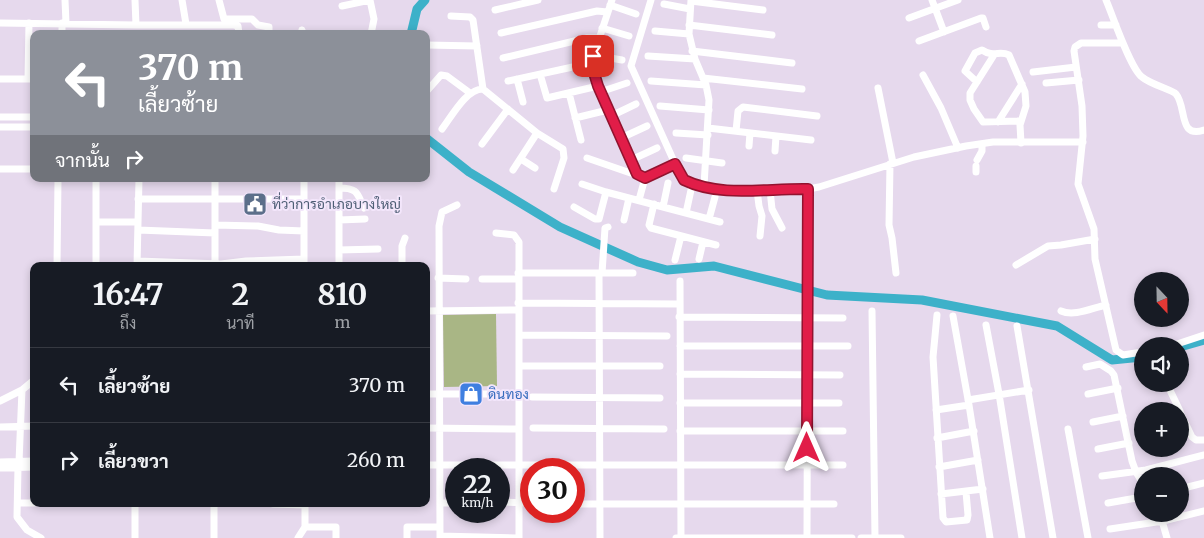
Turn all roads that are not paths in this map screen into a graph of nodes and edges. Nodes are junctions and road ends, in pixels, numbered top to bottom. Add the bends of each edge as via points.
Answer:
1 (65, 0) edge
2 (135, 0) edge
3 (182, 0) edge
4 (219, 0) edge
5 (370, 0) edge
6 (538, 0) edge
7 (651, 0) edge
8 (932, 0) edge
9 (958, 0) edge
10 (1106, 0) edge
11 (691, 1) edge
12 (664, 4) dead end
13 (610, 5) edge
14 (342, 6) dead end
15 (935, 8) junction
16 (690, 9) junction
17 (496, 10) dead end
18 (763, 10) dead end
19 (636, 14) dead end
20 (451, 16) dead end
21 (909, 18) dead end
22 (0, 23) edge
23 (29, 23) junction
24 (64, 23) junction
25 (176, 24) junction
26 (186, 24) junction
27 (97, 25) junction
28 (138, 25) junction
29 (207, 25) junction
30 (689, 25) junction
31 (1101, 25) dead end
32 (986, 27) dead end
33 (602, 28) junction
34 (63, 30) edge
35 (97, 30) edge
36 (139, 30) edge
37 (176, 30) edge
38 (207, 30) edge
39 (238, 30) edge
40 (269, 30) edge
41 (372, 30) edge
42 (655, 31) dead end
43 (944, 32) junction
44 (501, 33) dead end
45 (689, 34) junction
46 (772, 35) dead end
47 (1120, 35) junction
48 (629, 36) dead end
49 (598, 38) junction
50 (919, 40) dead end
51 (430, 45) edge
52 (477, 46) junction
53 (692, 50) junction
54 (30, 51) edge
55 (994, 55) junction
56 (648, 56) dead end
57 (503, 58) dead end
58 (592, 59) junction
59 (695, 59) junction
60 (622, 60) dead end
61 (792, 63) dead end
62 (1076, 66) junction
63 (1033, 72) dead end
64 (540, 74) junction
65 (923, 75) dead end
66 (0, 79) edge
67 (30, 79) edge
68 (517, 80) junction
69 (1079, 80) junction
70 (508, 81) dead end
71 (705, 81) junction
72 (651, 82) dead end
73 (977, 82) junction
74 (627, 83) dead end
75 (1022, 84) junction
76 (1046, 84) dead end
77 (430, 87) edge
78 (878, 88) dead end
79 (483, 89) junction
80 (599, 89) junction
81 (802, 89) dead end
82 (470, 93) junction
83 (569, 93) junction
84 (523, 102) dead end
85 (636, 104) dead end
86 (660, 106) dead end
87 (508, 109) junction
88 (709, 110) junction
89 (610, 113) junction
90 (817, 116) dead end
91 (0, 117) edge
92 (30, 117) edge
93 (575, 118) junction
94 (1020, 121) junction
95 (998, 122) junction
96 (647, 126) dead end
97 (0, 127) edge
98 (30, 127) edge
99 (442, 129) dead end
100 (1204, 130) edge
101 (708, 131) junction
102 (736, 131) junction
103 (537, 133) junction
104 (676, 133) dead end
105 (750, 133) junction
106 (776, 136) junction
107 (621, 138) junction
108 (581, 140) dead end
109 (811, 140) dead end
110 (1083, 142) junction
111 (1021, 143) junction
112 (482, 144) dead end
113 (982, 144) junction
114 (748, 146) dead end
115 (657, 148) dead end
116 (958, 148) junction
117 (775, 151) dead end
118 (587, 158) dead end
119 (686, 158) dead end
120 (521, 159) junction
121 (631, 160) junction
122 (706, 161) junction
123 (722, 163) dead end
124 (675, 164) junction
125 (892, 164) junction
126 (976, 166) dead end
127 (535, 168) dead end
128 (0, 169) edge
129 (30, 169) edge
130 (513, 170) dead end
131 (637, 174) junction
132 (645, 178) junction
133 (58, 182) edge
134 (96, 182) edge
135 (139, 182) edge
136 (215, 182) edge
137 (304, 182) edge
138 (339, 182) edge
139 (582, 184) dead end
140 (668, 184) dead end
141 (704, 186) junction
142 (339, 188) junction
143 (554, 189) dead end
144 (808, 189) junction
145 (691, 190) dead end
146 (758, 190) junction
147 (770, 190) junction
148 (606, 192) junction
149 (714, 197) dead end
150 (629, 198) junction
151 (138, 199) junction
152 (304, 199) junction
153 (215, 200) junction
154 (639, 200) junction
155 (654, 204) junction
156 (456, 205) dead end
157 (574, 207) dead end
158 (663, 207) junction
159 (364, 208) dead end
160 (686, 212) junction
161 (774, 214) junction
162 (762, 216) junction
163 (709, 218) junction
164 (365, 219) dead end
165 (339, 220) junction
166 (624, 220) dead end
167 (96, 222) junction
168 (720, 222) dead end
169 (138, 226) junction
170 (608, 226) dead end
171 (782, 228) dead end
172 (215, 229) junction
173 (304, 231) junction
174 (496, 233) dead end
175 (682, 236) junction
176 (760, 236) dead end
177 (405, 238) dead end
178 (1095, 239) junction
179 (703, 242) junction
180 (716, 245) dead end
181 (378, 249) dead end
182 (339, 250) junction
183 (699, 259) dead end
184 (675, 260) dead end
185 (58, 262) edge
186 (96, 262) edge
187 (138, 262) edge
188 (215, 262) edge
189 (304, 262) edge
190 (339, 262) edge
191 (402, 262) edge
192 (1016, 265) dead end
193 (600, 272) junction
194 (633, 273) dead end
195 (896, 274) dead end
196 (518, 276) junction
197 (438, 278) junction
198 (466, 279) dead end
199 (482, 279) dead end
200 (680, 281) dead end
201 (599, 303) junction
202 (679, 304) junction
203 (1106, 305) junction
204 (518, 307) junction
205 (872, 311) dead end
206 (1061, 311) dead end
207 (430, 312) edge
208 (438, 312) junction
209 (937, 314) dead end
210 (953, 316) dead end
211 (679, 317) junction
212 (807, 318) junction
213 (843, 318) dead end
214 (986, 325) dead end
215 (1017, 326) dead end
216 (600, 334) junction
217 (519, 335) junction
218 (1204, 335) edge
219 (667, 336) dead end
220 (1189, 340) edge
221 (680, 346) junction
222 (807, 346) junction
223 (848, 346) dead end
224 (1134, 353) edge
225 (519, 366) junction
226 (600, 366) junction
227 (660, 366) dead end
228 (1086, 367) dead end
229 (680, 374) junction
230 (807, 374) junction
231 (840, 375) dead end
232 (30, 383) edge
233 (1118, 388) junction
234 (22, 390) junction
235 (1029, 390) junction
236 (430, 394) edge
237 (439, 394) junction
238 (519, 394) junction
239 (999, 394) junction
240 (1088, 394) dead end
241 (600, 397) junction
242 (532, 398) dead end
243 (660, 398) dead end
244 (0, 401) edge
245 (969, 402) junction
246 (680, 403) junction
247 (807, 403) junction
248 (840, 403) dead end
249 (936, 410) junction
250 (1123, 416) junction
251 (1094, 422) dead end
252 (21, 426) junction
253 (30, 426) edge
254 (0, 427) edge
255 (430, 428) edge
256 (440, 428) junction
257 (533, 428) dead end
258 (600, 428) junction
259 (519, 429) junction
260 (664, 429) dead end
261 (1068, 429) dead end
262 (807, 430) junction
263 (680, 431) junction
264 (843, 431) dead end
265 (974, 431) junction
266 (1189, 431) edge
267 (937, 438) junction
268 (1204, 440) edge
269 (1128, 443) junction
270 (1098, 449) dead end
271 (1204, 455) edge
272 (978, 460) junction
273 (0, 462) edge
274 (30, 462) edge
275 (19, 464) junction
276 (430, 465) edge
277 (440, 465) junction
278 (519, 465) junction
279 (807, 465) junction
280 (843, 465) dead end
281 (30, 466) edge
282 (600, 466) junction
283 (681, 466) junction
284 (939, 467) junction
285 (1135, 467) edge
286 (1156, 467) edge
287 (0, 468) edge
288 (1134, 472) edge
289 (1102, 476) dead end
290 (1204, 483) edge
291 (1189, 487) edge
292 (983, 489) junction
293 (966, 492) junction
294 (941, 494) junction
295 (1134, 498) edge
296 (18, 503) junction
297 (30, 503) edge
298 (441, 503) junction
299 (445, 503) edge
300 (510, 503) edge
301 (519, 503) junction
302 (681, 503) junction
303 (807, 503) junction
304 (1108, 503) dead end
305 (585, 504) edge
306 (600, 504) junction
307 (834, 504) dead end
308 (135, 507) edge
309 (214, 507) edge
310 (305, 507) edge
311 (1204, 511) edge
312 (1189, 513) edge
313 (1140, 522) edge
314 (1162, 522) edge
315 (440, 527) junction
316 (305, 528) junction
317 (1110, 529) dead end
318 (440, 537) edge
319 (875, 537) edge
320 (41, 538) edge
321 (134, 538) edge
322 (214, 538) edge
323 (298, 538) edge
324 (336, 538) edge
325 (407, 538) edge
326 (518, 538) edge
327 (600, 538) edge
328 (676, 538) edge
329 (681, 538) edge
330 (807, 538) edge
331 (852, 538) edge
332 (861, 538) edge
333 (901, 538) edge
334 (990, 538) edge
335 (1022, 538) edge
336 (1053, 538) edge
337 (1088, 538) edge
338 (1167, 538) edge

1 - 24 street
2 - 28 street
3 - 26 street
4 - 40 street via 224,19 252,19 258,26 269,27
5 - 14 street
5 - 41 street via 374,19
6 - 17 street
7 - 124 street via 631,66
8 - 15 street
9 - 15 street
10 - 47 street
11 - 16 street
11 - 18 street
12 - 16 street
13 - 19 street
13 - 33 street
13 - 44 street via 597,11
15 - 21 street
15 - 43 street
16 - 30 street
20 - 52 street via 472,18
22 - 23 street
23 - 24 street
23 - 54 street
24 - 27 street
24 - 34 street
25 - 26 street
25 - 28 street
25 - 37 street
26 - 29 street
27 - 28 street
27 - 35 street
28 - 36 street
29 - 38 street
29 - 39 street via 236,25
30 - 45 street
30 - 46 street
31 - 47 street
32 - 43 street via 981,18
33 - 48 street
33 - 49 street
42 - 45 street
43 - 50 street
45 - 53 street
47 - 62 street via 1081,42 1074,51
47 - 100 street via 1140,76 1173,91 1178,96 1187,128 1199,132
49 - 57 street
49 - 58 street
51 - 52 street
52 - 79 street
53 - 59 street
53 - 61 street
55 - 73 street
55 - 73 street via 979,50 965,68
55 - 75 street via 1009,55
56 - 59 street
58 - 60 street
58 - 64 street
58 - 80 street
59 - 71 street
62 - 63 street
62 - 69 street
64 - 68 street
64 - 83 street via 547,98
65 - 116 street
66 - 67 street
68 - 70 street
68 - 84 street
69 - 76 street
69 - 110 street
71 - 72 street
71 - 81 street
71 - 88 street
73 - 95 street via 970,93 974,109 983,122
74 - 80 street
75 - 94 street via 1026,106
75 - 95 street
77 - 82 street via 441,75
78 - 125 street
79 - 82 street
79 - 87 street
80 - 83 street
80 - 89 street
82 - 99 street
83 - 93 street
85 - 89 street
86 - 88 street
87 - 103 street
87 - 112 street
88 - 101 street
89 - 93 street
89 - 107 street
90 - 102 street via 743,107 738,111
91 - 92 street
93 - 108 street
94 - 95 street
94 - 111 street
96 - 107 street
97 - 98 street
101 - 102 street
101 - 104 street
101 - 122 street
102 - 105 street
103 - 120 street
103 - 143 street via 564,152
105 - 106 street
105 - 114 street
106 - 109 street
106 - 117 street
107 - 121 street
110 - 111 street
110 - 178 street via 1078,184
111 - 113 street
113 - 116 street
113 - 126 street
115 - 121 street
116 - 125 street
118 - 131 street
119 - 122 street
120 - 127 street
120 - 130 street
121 - 131 street
122 - 123 street
122 - 141 street
124 - 132 street
124 - 141 street via 684,180
125 - 144 street
125 - 195 street via 889,225
128 - 129 street
131 - 132 street
132 - 154 street
133 - 185 street
134 - 167 street
135 - 151 street
136 - 153 street
137 - 152 street
138 - 142 street
139 - 148 street
140 - 158 street
141 - 146 street
142 - 159 street via 355,190
142 - 165 street
144 - 147 street
144 - 212 street
145 - 160 street
146 - 147 street
146 - 162 street
147 - 161 street
148 - 150 street
148 - 157 street via 599,219
149 - 163 street
150 - 154 street
150 - 166 street
151 - 153 street
151 - 169 street
152 - 153 street
152 - 173 street
153 - 172 street
154 - 155 street
155 - 158 street
155 - 175 street via 650,227
156 - 197 street via 442,212 439,219
158 - 160 street
160 - 163 street
161 - 162 street
161 - 171 street
162 - 176 street
163 - 168 street
164 - 165 street
165 - 182 street
167 - 169 street
167 - 186 street
169 - 172 street
169 - 187 street
170 - 193 street via 603,238
172 - 173 street via 258,226
172 - 188 street
173 - 189 street
174 - 196 street via 514,235 518,240
175 - 179 street
175 - 184 street
177 - 191 street
178 - 192 street via 1048,246
178 - 203 street via 1095,259
179 - 180 street
179 - 183 street
181 - 182 street
182 - 190 street
193 - 194 street
193 - 196 street
193 - 201 street
196 - 199 street
196 - 204 street
197 - 198 street
197 - 208 street
200 - 202 street
201 - 202 street
201 - 204 street
201 - 216 street
202 - 211 street
203 - 206 street via 1075,313
203 - 224 street via 1116,350 1123,355
204 - 208 street
204 - 217 street
205 - 319 street
207 - 208 street
208 - 237 street
209 - 249 street via 933,357
210 - 245 street
211 - 212 street
211 - 221 street
212 - 213 street
212 - 222 street
214 - 239 street
215 - 235 street
216 - 217 street
216 - 219 street
216 - 226 street
217 - 225 street
218 - 220 street
221 - 222 street
221 - 229 street
222 - 223 street
222 - 230 street
225 - 226 street
225 - 238 street
226 - 227 street
226 - 241 street
228 - 233 street via 1100,364 1106,367 1114,375
229 - 230 street
229 - 246 street
230 - 231 street
230 - 247 street
232 - 234 street
233 - 240 street
233 - 250 street
234 - 244 street
234 - 252 street
235 - 239 street
235 - 336 street
236 - 237 street
237 - 238 street
237 - 256 street
238 - 259 street
239 - 245 street
239 - 335 street
241 - 242 street
241 - 243 street
241 - 258 street
245 - 249 street
245 - 265 street
246 - 247 street
246 - 263 street
247 - 248 street
247 - 262 street
249 - 267 street
250 - 251 street
250 - 269 street
252 - 253 street
252 - 254 street
252 - 275 street
255 - 256 street
256 - 259 street
256 - 277 street
257 - 258 street
258 - 260 street
258 - 282 street
259 - 278 street
261 - 337 street
262 - 263 street
262 - 264 street
262 - 279 street
263 - 283 street
265 - 267 street
265 - 272 street
266 - 268 street via 1196,440
267 - 284 street
269 - 270 street
269 - 285 street
271 - 286 street
272 - 284 street
272 - 292 street
273 - 275 street
274 - 275 street
275 - 281 street
275 - 287 street
275 - 296 street
276 - 277 street
277 - 278 street
277 - 298 street
278 - 282 street
278 - 301 street
279 - 280 street
279 - 283 street
279 - 303 street
282 - 283 street
282 - 306 street
283 - 302 street
284 - 294 street
288 - 289 street
290 - 291 street
292 - 293 street
292 - 334 street
293 - 294 street
293 - 294 street via 968,518 947,523
295 - 304 street
296 - 297 street
296 - 320 street via 17,517 26,530
298 - 299 street
298 - 315 street
300 - 301 street
301 - 326 street
302 - 303 street
302 - 306 street
302 - 329 street
303 - 307 street
303 - 330 street
305 - 306 street
306 - 327 street
308 - 321 street
309 - 322 street
310 - 316 street
311 - 312 street
313 - 317 street
314 - 338 street
315 - 318 street
315 - 325 street via 407,527
316 - 323 street
316 - 324 street via 336,527
318 - 326 street
319 - 332 street
319 - 333 street
328 - 329 street
329 - 330 street
330 - 331 street

